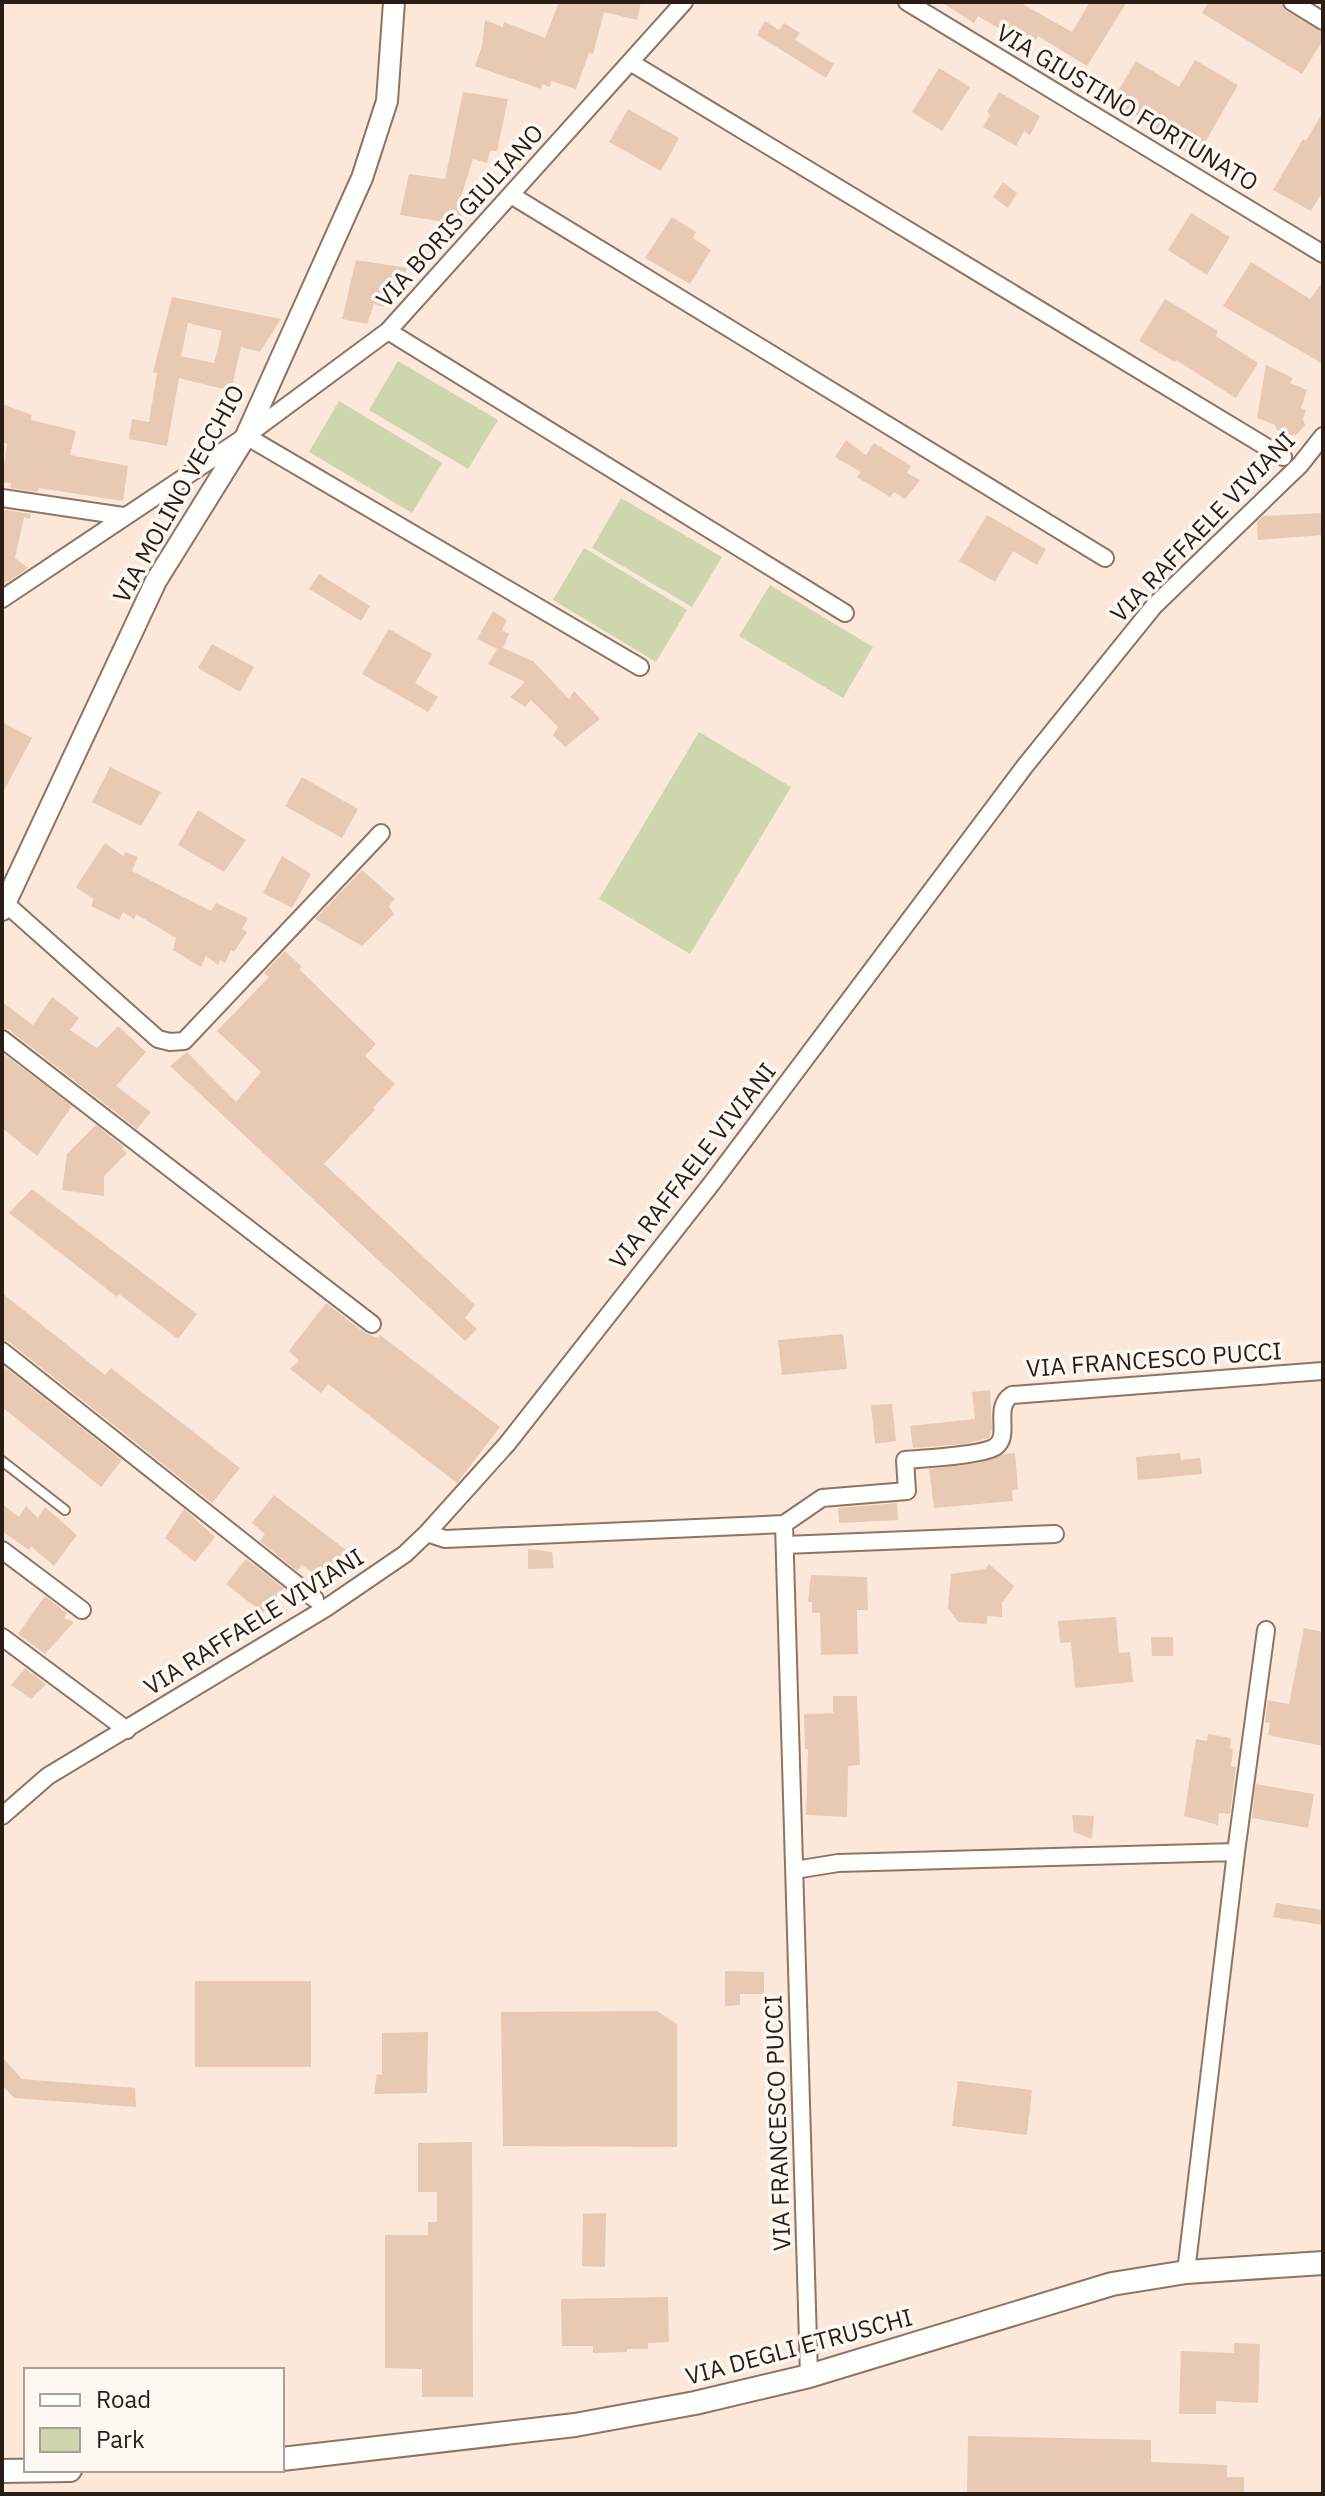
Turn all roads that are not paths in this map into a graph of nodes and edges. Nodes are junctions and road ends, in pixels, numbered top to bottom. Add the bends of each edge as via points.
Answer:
1 (394, 2) edge
2 (684, 2) edge
3 (907, 2) edge
4 (1292, 2) edge
5 (1323, 21) edge
6 (630, 62) junction
7 (511, 195) junction
8 (1323, 254) edge
9 (388, 331) junction
10 (246, 436) junction
11 (1323, 436) edge
12 (1283, 457) dead end
13 (2, 498) edge
14 (123, 516) junction
15 (1105, 558) dead end
16 (2, 599) edge
17 (845, 613) dead end
18 (640, 667) dead end
19 (381, 833) dead end
20 (4, 907) edge
21 (2, 1039) edge
22 (372, 1324) dead end
23 (2, 1351) edge
24 (1323, 1371) edge
25 (2, 1461) edge
26 (65, 1510) dead end
27 (784, 1524) junction
28 (427, 1533) junction
29 (1055, 1534) dead end
30 (785, 1545) junction
31 (2, 1550) edge
32 (315, 1599) dead end
33 (82, 1610) dead end
34 (1266, 1630) dead end
35 (2, 1637) edge
36 (127, 1730) junction
37 (2, 1816) edge
38 (1236, 1852) junction
39 (795, 1870) junction
40 (1323, 2263) edge
41 (1186, 2272) junction
42 (809, 2376) junction
43 (284, 2459) edge
44 (2, 2471) edge
45 (24, 2471) edge

1 - 10 street, VIA MOLINO VECCHIO via 387,101 362,178
2 - 6 street, VIA BORIS GIULIANO
3 - 8 street, VIA GIUSTINO FORTUNATO
4 - 5 street
6 - 7 street, VIA BORIS GIULIANO
6 - 12 street
7 - 9 street, VIA BORIS GIULIANO
7 - 15 street
9 - 10 street, VIA BORIS GIULIANO
9 - 17 street
10 - 14 street, VIA BORIS GIULIANO
10 - 18 street
10 - 20 street, VIA MOLINO VECCHIO via 156,581
11 - 28 street, VIA RAFFAELE VIVIANI via 1300,465 1154,606 1025,766 722,1171 507,1444
13 - 14 street
14 - 16 street, VIA BORIS GIULIANO
19 - 20 street via 184,1041 158,1039
21 - 22 street
23 - 32 street
24 - 27 street, VIA FRANCESCO PUCCI via 1012,1395 1001,1409 995,1447 905,1460 907,1491 822,1498
25 - 26 lane
27 - 28 street via 445,1539
27 - 30 street, VIA FRANCESCO PUCCI
28 - 36 street, VIA RAFFAELE VIVIANI via 326,1608
29 - 30 street
30 - 39 street, VIA FRANCESCO PUCCI
31 - 33 street
34 - 38 street
35 - 36 street
36 - 37 street, VIA RAFFAELE VIVIANI via 48,1776
38 - 39 street via 838,1863
38 - 41 street
39 - 42 street, VIA FRANCESCO PUCCI
40 - 41 main road, VIA DEGLI ETRUSCHI
41 - 42 main road, VIA DEGLI ETRUSCHI via 1112,2284
42 - 43 main road, VIA DEGLI ETRUSCHI via 575,2425
44 - 45 main road

